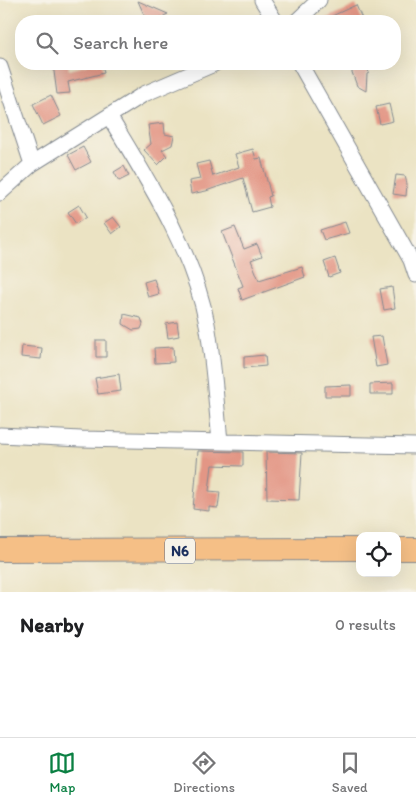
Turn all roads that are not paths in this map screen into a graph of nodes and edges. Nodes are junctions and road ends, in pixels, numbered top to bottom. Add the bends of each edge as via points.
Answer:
1 (262, 0) edge
2 (319, 0) edge
3 (271, 15) edge
4 (303, 15) edge
5 (0, 67) edge
6 (200, 70) edge
7 (303, 70) edge
8 (109, 116) junction
9 (32, 164) junction
10 (0, 193) edge
11 (416, 275) edge
12 (0, 435) edge
13 (220, 441) junction
14 (416, 446) edge
15 (401, 549) edge
16 (416, 549) edge
17 (0, 550) edge
18 (356, 550) edge

1 - 3 street
2 - 4 street
5 - 9 street
6 - 8 street via 144,94
7 - 11 street via 411,260
8 - 9 street
8 - 13 street via 157,196 196,282 207,324
9 - 10 street
12 - 13 street
13 - 14 street
15 - 16 highway
17 - 18 highway, N6

